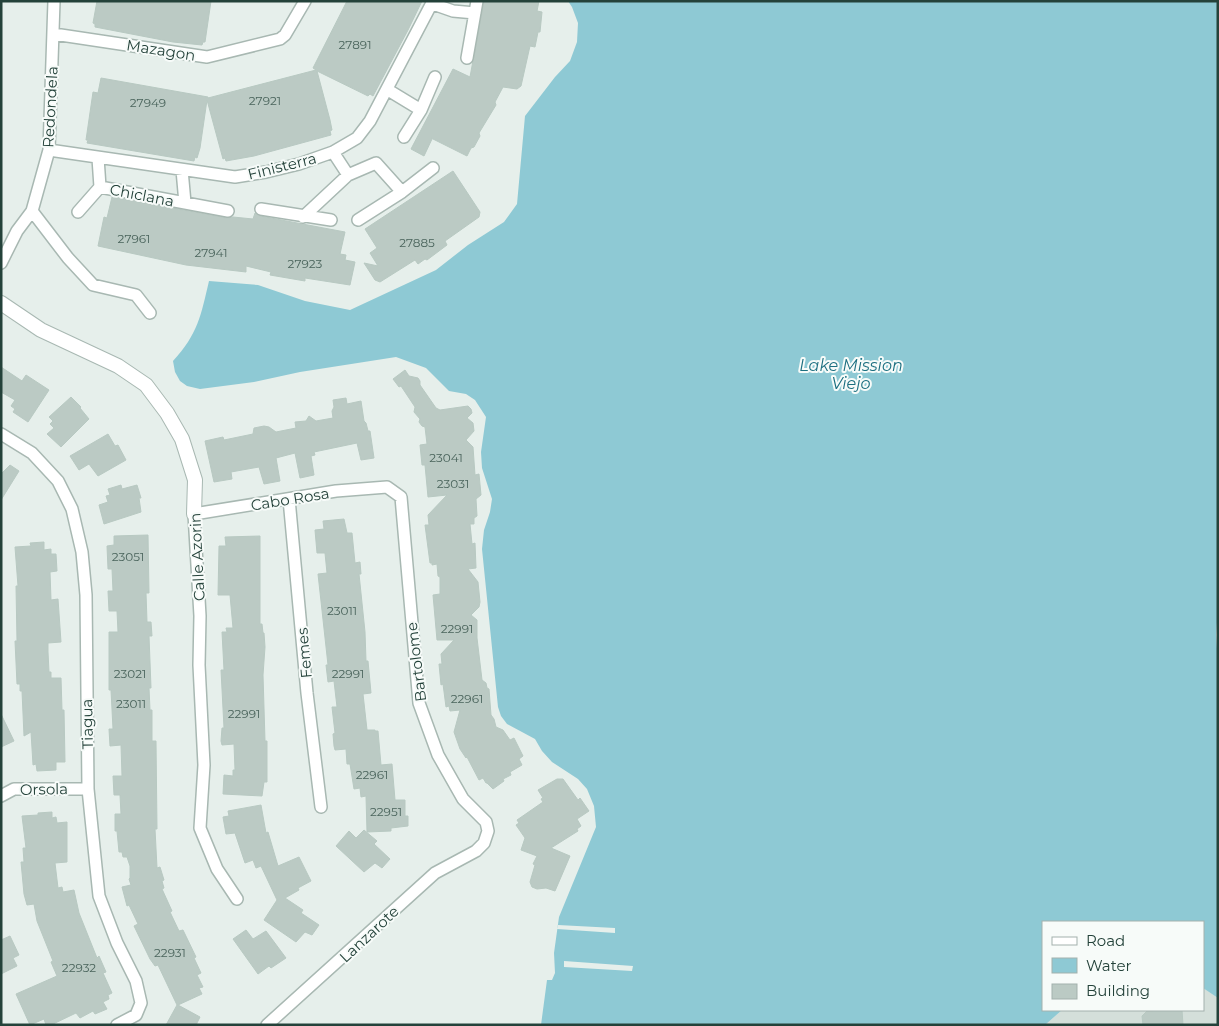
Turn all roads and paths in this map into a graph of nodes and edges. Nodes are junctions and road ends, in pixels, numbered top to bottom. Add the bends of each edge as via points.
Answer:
1 (54, 1) edge
2 (305, 1) edge
3 (433, 2) edge
4 (476, 7) edge
5 (54, 34) junction
6 (467, 58) dead end
7 (435, 77) dead end
8 (388, 90) junction
9 (422, 110) junction
10 (404, 137) dead end
11 (48, 150) junction
12 (333, 152) junction
13 (98, 158) junction
14 (433, 168) dead end
15 (182, 170) junction
16 (348, 175) junction
17 (100, 187) junction
18 (402, 192) junction
19 (185, 204) junction
20 (262, 209) dead end
21 (32, 211) junction
22 (228, 211) dead end
23 (78, 212) dead end
24 (303, 217) junction
25 (331, 220) dead end
26 (358, 220) dead end
27 (1, 263) edge
28 (1, 303) edge
29 (150, 312) dead end
30 (1, 434) edge
31 (387, 487) joint
32 (289, 499) junction
33 (194, 514) junction
34 (88, 788) junction
35 (1, 796) edge
36 (321, 807) dead end
37 (476, 851) joint
38 (237, 899) dead end
39 (117, 1025) edge
40 (267, 1025) edge

1 - 5 street, Redondela
2 - 5 street, Mazagon via 280,40 207,57
3 - 4 street via 453,11
3 - 8 street, Finisterra
4 - 6 street
5 - 11 street, Redondela
7 - 9 street
8 - 9 street
8 - 12 street, Finisterra via 357,138
9 - 10 street
11 - 13 street, Finisterra
11 - 21 street, Redondela
12 - 15 street, Finisterra via 299,164 235,177
12 - 16 street
13 - 15 street, Finisterra
13 - 17 street, Chiclana
14 - 18 street
15 - 19 street, Chiclana
16 - 18 street via 376,163
16 - 24 street
17 - 19 street, Chiclana
17 - 23 street, Chiclana
18 - 26 street
19 - 22 street, Chiclana
20 - 24 street
21 - 27 street, Redondela via 17,231
21 - 29 street via 93,285 136,296
24 - 25 street
28 - 33 street, Calle Azorin via 41,330 118,366 146,385 182,439 195,480
30 - 34 street, Tiagua via 39,460 58,481 72,509 82,552 86,595
31 - 32 street, Cabo Rosa
31 - 37 street, Bartolome via 401,497 420,703 442,762 463,799 486,822 488,831 484,843
32 - 33 street, Cabo Rosa
32 - 36 street, Femes
33 - 38 street, Calle Azorin via 204,765 200,828 217,870
34 - 35 street, Orsola via 14,789
34 - 39 street, Tiagua via 99,896 136,981 141,1003 136,1015
37 - 40 street, Lanzarote via 435,873

